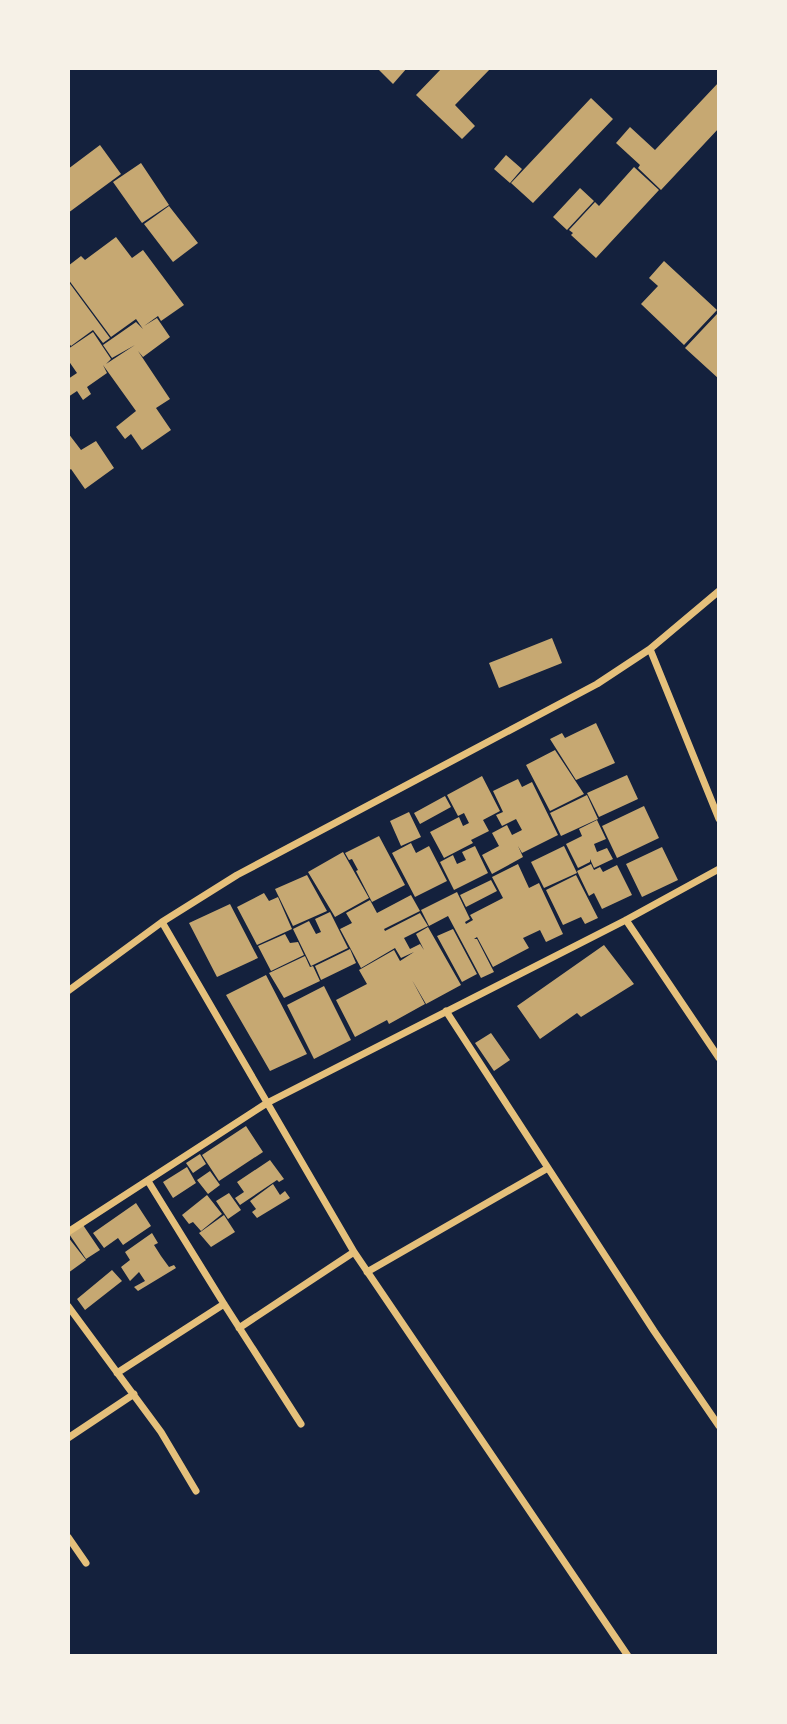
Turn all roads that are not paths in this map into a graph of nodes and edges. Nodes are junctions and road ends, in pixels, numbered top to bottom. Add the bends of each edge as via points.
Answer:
1 (719, 591) edge
2 (650, 649) junction
3 (719, 819) edge
4 (719, 869) edge
5 (626, 920) junction
6 (162, 922) junction
7 (68, 991) edge
8 (446, 1011) junction
9 (719, 1058) edge
10 (267, 1103) junction
11 (548, 1168) junction
12 (148, 1181) junction
13 (68, 1232) edge
14 (354, 1252) junction
15 (367, 1272) junction
16 (224, 1304) junction
17 (68, 1306) edge
18 (239, 1328) junction
19 (117, 1373) junction
20 (134, 1394) junction
21 (301, 1424) dead end
22 (719, 1426) edge
23 (68, 1438) edge
24 (196, 1491) dead end
25 (68, 1537) edge
26 (86, 1563) dead end
27 (628, 1656) edge

1 - 2 street
2 - 3 street
2 - 6 street via 597,684 237,875
4 - 5 street
5 - 8 street
5 - 9 street
6 - 7 street
6 - 10 street
8 - 10 street
8 - 11 street
10 - 12 street
10 - 14 street
11 - 15 street
11 - 22 street
12 - 13 street
12 - 16 street
14 - 15 street
14 - 18 street
15 - 27 street
16 - 18 street
16 - 19 street
17 - 19 street
18 - 21 street
19 - 20 street
20 - 23 street
20 - 24 street
25 - 26 street

